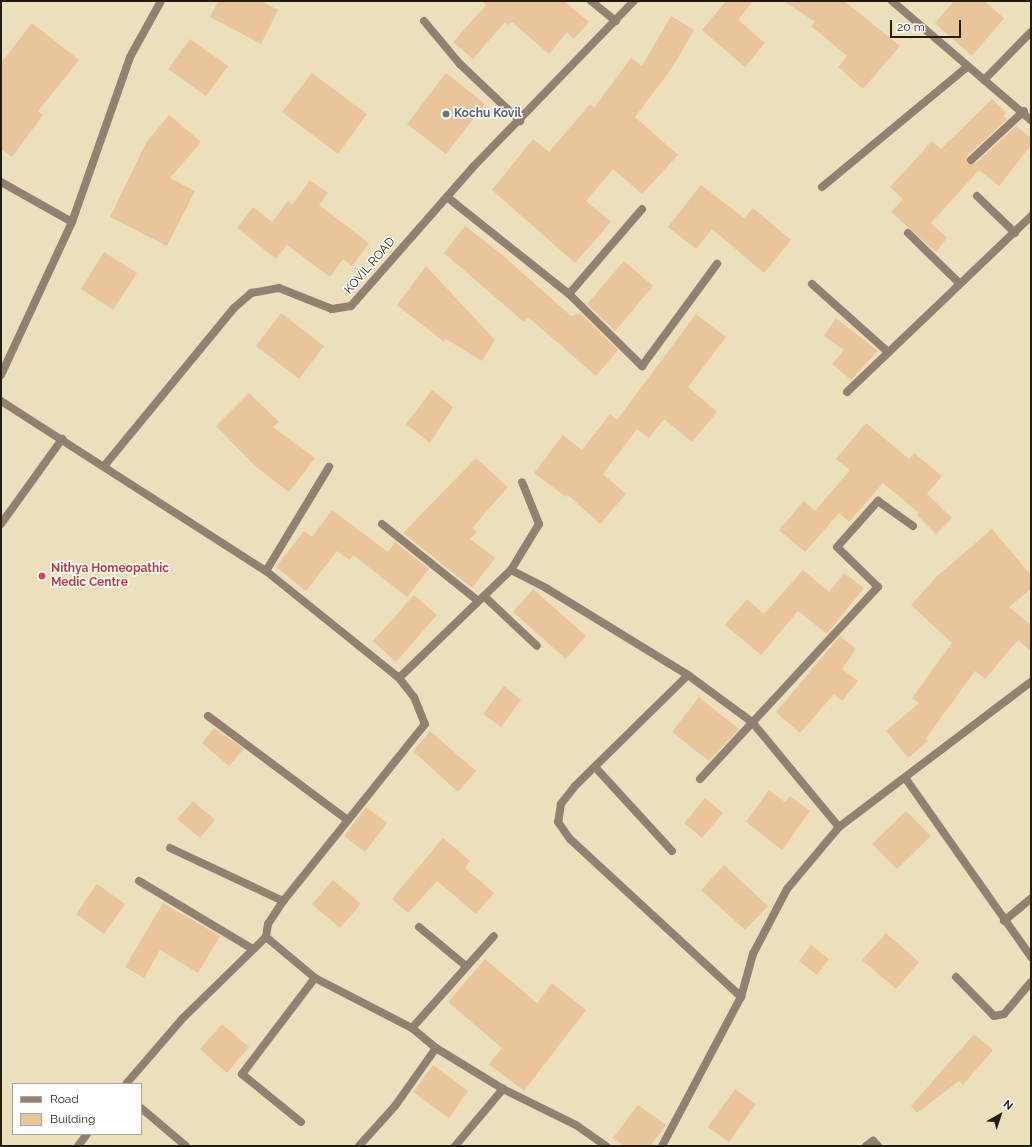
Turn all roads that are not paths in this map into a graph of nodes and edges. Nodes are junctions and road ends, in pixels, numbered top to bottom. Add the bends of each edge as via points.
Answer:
1 (161, 1) edge
2 (591, 1) edge
3 (634, 1) edge
4 (892, 1) edge
5 (424, 21) dead end
6 (616, 21) junction
7 (1031, 32) edge
8 (967, 67) junction
9 (984, 80) junction
10 (1024, 111) junction
11 (1031, 120) edge
12 (520, 121) junction
13 (971, 160) dead end
14 (1, 182) edge
15 (822, 187) dead end
16 (977, 196) dead end
17 (447, 197) junction
18 (642, 209) dead end
19 (1031, 216) edge
20 (72, 222) junction
21 (908, 233) dead end
22 (1015, 233) junction
23 (717, 264) dead end
24 (959, 283) junction
25 (812, 284) dead end
26 (569, 294) junction
27 (888, 352) junction
28 (1, 375) edge
29 (847, 392) dead end
30 (1, 401) edge
31 (62, 439) junction
32 (105, 466) junction
33 (329, 467) dead end
34 (522, 482) dead end
35 (1, 524) edge
36 (382, 524) dead end
37 (913, 526) dead end
38 (511, 570) junction
39 (266, 571) junction
40 (485, 597) junction
41 (478, 601) junction
42 (537, 646) dead end
43 (688, 675) junction
44 (399, 678) junction
45 (1031, 682) edge
46 (208, 716) dead end
47 (752, 722) junction
48 (595, 767) junction
49 (906, 778) junction
50 (700, 779) dead end
51 (346, 819) junction
52 (839, 827) junction
53 (170, 848) dead end
54 (672, 851) dead end
55 (139, 881) dead end
56 (1031, 898) edge
57 (283, 901) junction
58 (1004, 920) junction
59 (419, 927) dead end
60 (494, 936) dead end
61 (266, 937) junction
62 (251, 948) junction
63 (1031, 957) edge
64 (466, 966) junction
65 (956, 977) dead end
66 (315, 978) junction
67 (1031, 982) edge
68 (741, 997) junction
69 (412, 1028) junction
70 (436, 1048) junction
71 (127, 1083) edge
72 (504, 1089) junction
73 (142, 1109) edge
74 (301, 1122) dead end
75 (86, 1135) edge
76 (78, 1146) edge
77 (186, 1146) edge
78 (359, 1146) edge
79 (455, 1146) edge
80 (606, 1146) edge
81 (662, 1146) edge
82 (866, 1146) edge
83 (878, 1146) edge

1 - 20 street via 130,57
2 - 6 street
3 - 6 street, KOVIL ROAD
4 - 8 street
5 - 12 street via 460,64
6 - 12 street, KOVIL ROAD
7 - 9 street
8 - 9 street
8 - 15 street
9 - 10 street
10 - 11 street
10 - 13 street
12 - 17 street, KOVIL ROAD
14 - 20 street
16 - 22 street
17 - 26 street
17 - 32 street, KOVIL ROAD via 351,306 332,309 279,288 251,293 234,308
18 - 26 street
19 - 22 street
20 - 28 street
21 - 24 street
22 - 24 street
23 - 26 street via 642,366
24 - 27 street
25 - 27 street
27 - 29 street
30 - 31 street
31 - 32 street
31 - 35 street
32 - 39 street
33 - 39 street
34 - 38 street via 539,524
36 - 41 street
37 - 47 street via 878,501 837,547 878,587
38 - 40 street
38 - 43 street via 546,588
39 - 44 street
40 - 41 street
40 - 42 street
41 - 44 street
43 - 47 street
43 - 48 street
44 - 51 street via 414,697 425,724
45 - 49 street
46 - 51 street
47 - 50 street
47 - 52 street
48 - 54 street
48 - 68 street via 561,804 558,822 570,839
49 - 52 street
49 - 58 street
51 - 57 street
52 - 68 street via 786,890 753,954
53 - 57 street
55 - 62 street
56 - 58 street
57 - 61 street via 268,924
58 - 63 street
59 - 64 street
60 - 64 street
61 - 62 street
61 - 66 street
62 - 71 street via 183,1018
64 - 69 street
65 - 67 street via 994,1016 1004,1014
66 - 69 street
66 - 74 street via 242,1074
68 - 81 street
69 - 70 street
70 - 72 street
70 - 78 street via 395,1106
72 - 79 street
72 - 80 street via 576,1125
73 - 77 street
75 - 76 street
82 - 83 street via 873,1141

